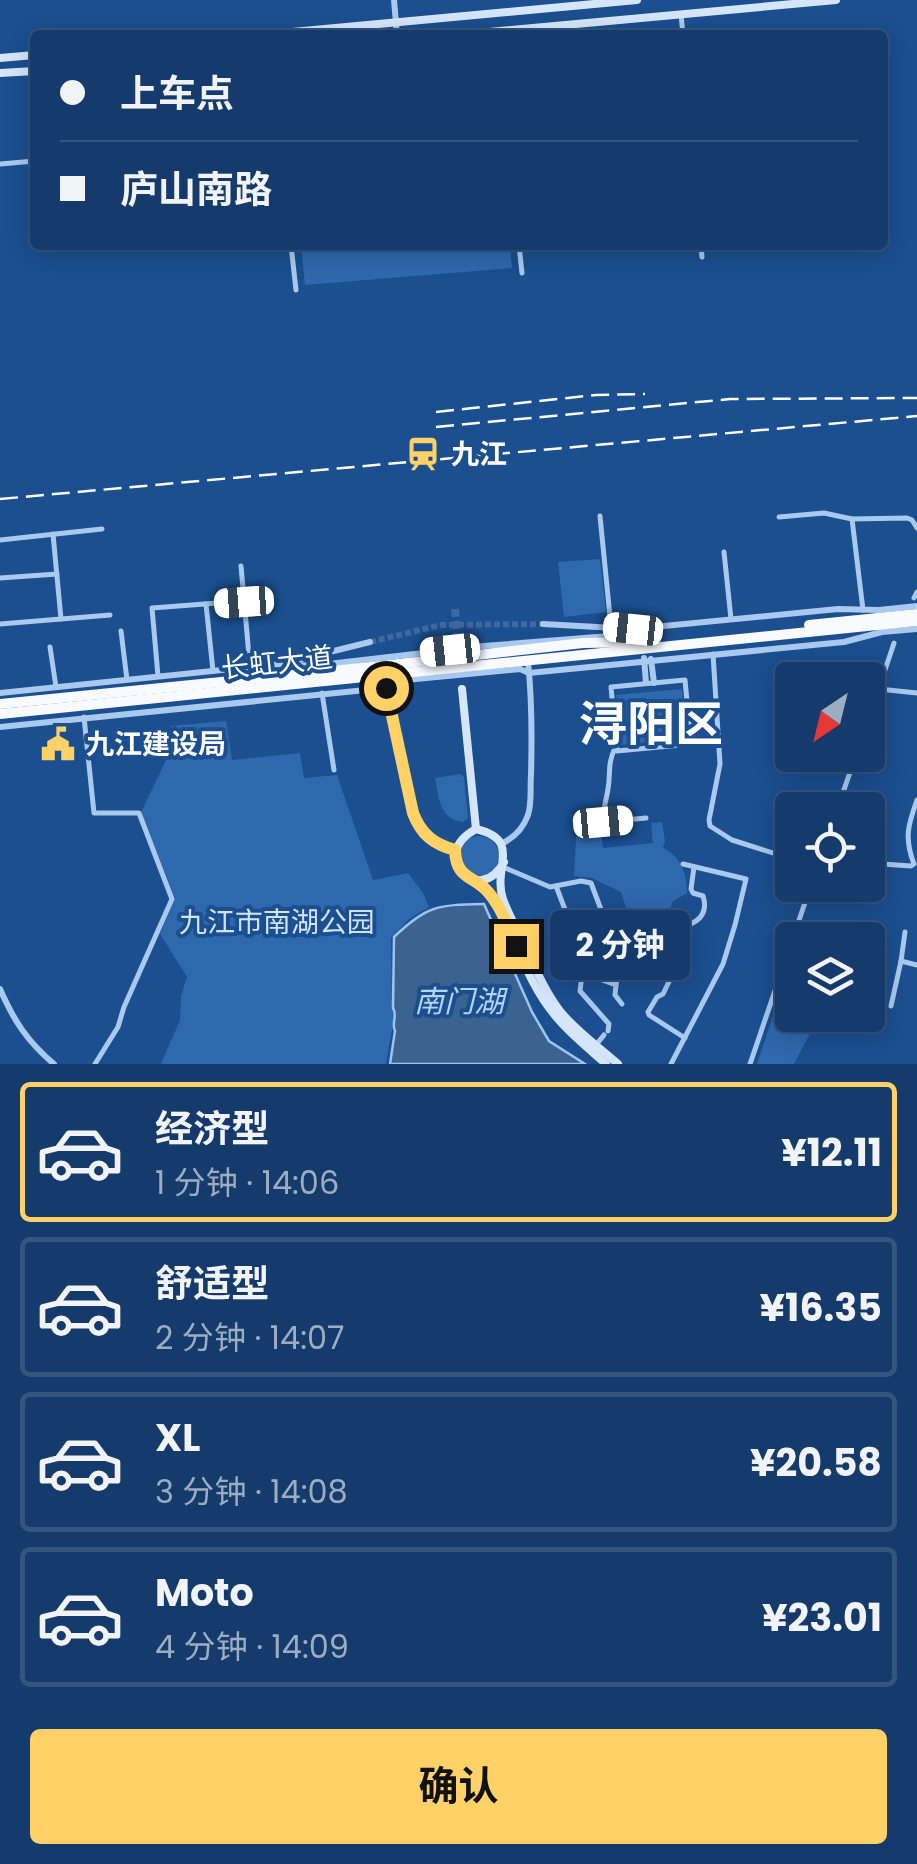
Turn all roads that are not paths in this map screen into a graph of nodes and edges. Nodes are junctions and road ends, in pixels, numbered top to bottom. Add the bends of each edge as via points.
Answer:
1 (394, 0) edge
2 (637, 0) edge
3 (836, 0) edge
4 (681, 14) junction
5 (396, 23) junction
6 (317, 30) edge
7 (396, 30) edge
8 (531, 30) edge
9 (683, 30) edge
10 (30, 55) edge
11 (0, 58) edge
12 (30, 71) edge
13 (0, 74) edge
14 (30, 161) edge
15 (0, 164) edge
16 (292, 250) edge
17 (520, 250) edge
18 (701, 250) edge
19 (702, 256) dead end
20 (522, 273) dead end
21 (296, 290) dead end
22 (600, 516) dead end
23 (779, 517) dead end
24 (852, 519) junction
25 (917, 528) edge
26 (102, 529) dead end
27 (53, 534) junction
28 (0, 540) edge
29 (724, 552) dead end
30 (241, 566) dead end
31 (57, 574) junction
32 (0, 578) edge
33 (244, 602) junction
34 (206, 604) junction
35 (863, 610) junction
36 (917, 610) edge
37 (110, 615) dead end
38 (61, 619) junction
39 (731, 620) junction
40 (0, 624) edge
41 (543, 624) tunnel mouth
42 (122, 631) dead end
43 (610, 631) junction
44 (370, 642) tunnel mouth
45 (583, 643) junction
46 (894, 643) dead end
47 (50, 647) dead end
48 (646, 650) junction
49 (712, 654) junction
50 (281, 664) junction
51 (250, 667) junction
52 (529, 668) junction
53 (885, 669) edge
54 (215, 671) junction
55 (158, 676) junction
56 (239, 680) junction
57 (385, 682) junction
58 (650, 683) junction
59 (126, 686) junction
60 (56, 687) junction
61 (462, 688) dead end
62 (885, 690) edge
63 (0, 693) edge
64 (322, 693) junction
65 (917, 693) edge
66 (156, 698) junction
67 (0, 704) edge
68 (136, 712) junction
69 (0, 715) edge
70 (84, 717) junction
71 (22, 725) junction
72 (0, 727) edge
73 (616, 746) junction
74 (334, 770) dead end
75 (917, 800) edge
76 (646, 818) dead end
77 (476, 829) junction
78 (501, 844) junction
79 (455, 850) junction
80 (775, 854) edge
81 (503, 864) junction
82 (683, 864) dead end
83 (885, 864) edge
84 (694, 867) junction
85 (475, 880) junction
86 (556, 886) junction
87 (805, 902) edge
88 (906, 932) dead end
89 (901, 962) junction
90 (917, 964) edge
91 (583, 974) junction
92 (616, 985) junction
93 (0, 989) edge
94 (622, 1004) dead end
95 (892, 1006) dead end
96 (684, 1038) junction
97 (596, 1045) junction
98 (54, 1064) edge
99 (95, 1064) edge
100 (606, 1064) edge
101 (618, 1064) edge
102 (671, 1064) edge
103 (750, 1064) edge

1 - 5 street
2 - 5 main road
3 - 4 main road
4 - 8 main road
4 - 9 street
5 - 6 main road
5 - 7 street
10 - 11 main road
12 - 13 main road
14 - 15 street
16 - 21 street
17 - 20 street
18 - 19 street
22 - 43 street
23 - 24 street via 824,513
24 - 25 street via 907,518
24 - 35 street
26 - 27 street
27 - 28 street
27 - 31 street
29 - 39 street
30 - 33 street
31 - 32 street
31 - 38 street
33 - 34 street
33 - 51 street
34 - 54 street
34 - 55 street via 152,608
35 - 36 street
35 - 39 street
36 - 48 highway, 长虹大道
36 - 49 street via 882,632 844,642
37 - 38 street
38 - 40 street
39 - 43 street
41 - 43 street
42 - 59 street
43 - 45 street
43 - 50 street
44 - 50 street
45 - 48 highway, 长虹大道
45 - 56 highway, 长虹大道
46 - 53 street
47 - 60 street
48 - 49 street
48 - 52 highway, 长虹大道
48 - 58 street
49 - 80 street via 720,764 710,826
50 - 51 street
51 - 54 street
52 - 57 highway, 长虹大道
52 - 78 street via 530,804 520,830
54 - 55 street
54 - 56 street
55 - 59 street
56 - 59 highway, 长虹大道
57 - 64 street
57 - 66 highway, 长虹大道
57 - 79 street via 415,819 428,838
58 - 73 street via 611,687
58 - 73 street via 685,680 691,744 617,751
59 - 60 street
59 - 67 highway, 长虹大道
60 - 63 street
61 - 77 main road
62 - 65 street
64 - 68 street
64 - 74 street
66 - 68 street
66 - 69 highway, 长虹大道
68 - 70 street
69 - 71 street
70 - 71 street
70 - 99 street via 94,813 139,813 172,899 118,1027
71 - 72 street
73 - 76 street via 603,822
75 - 83 street via 907,840 914,864
77 - 78 main road
77 - 79 main road
78 - 81 main road
79 - 85 main road via 460,871
81 - 85 main road via 490,878
81 - 86 street
81 - 97 main road via 503,900 543,985
82 - 84 street
84 - 96 street via 690,889 703,896 704,911 686,925 681,956 648,1012
84 - 96 street via 746,880 723,964
85 - 100 main road via 502,912 553,1016
86 - 91 street via 584,959
86 - 92 street via 591,883 617,952
87 - 103 street
88 - 89 street
89 - 90 street
89 - 95 street
91 - 92 street
91 - 97 street via 580,991 609,1024
92 - 94 street
93 - 98 street via 23,1033
96 - 102 street
97 - 101 main road

